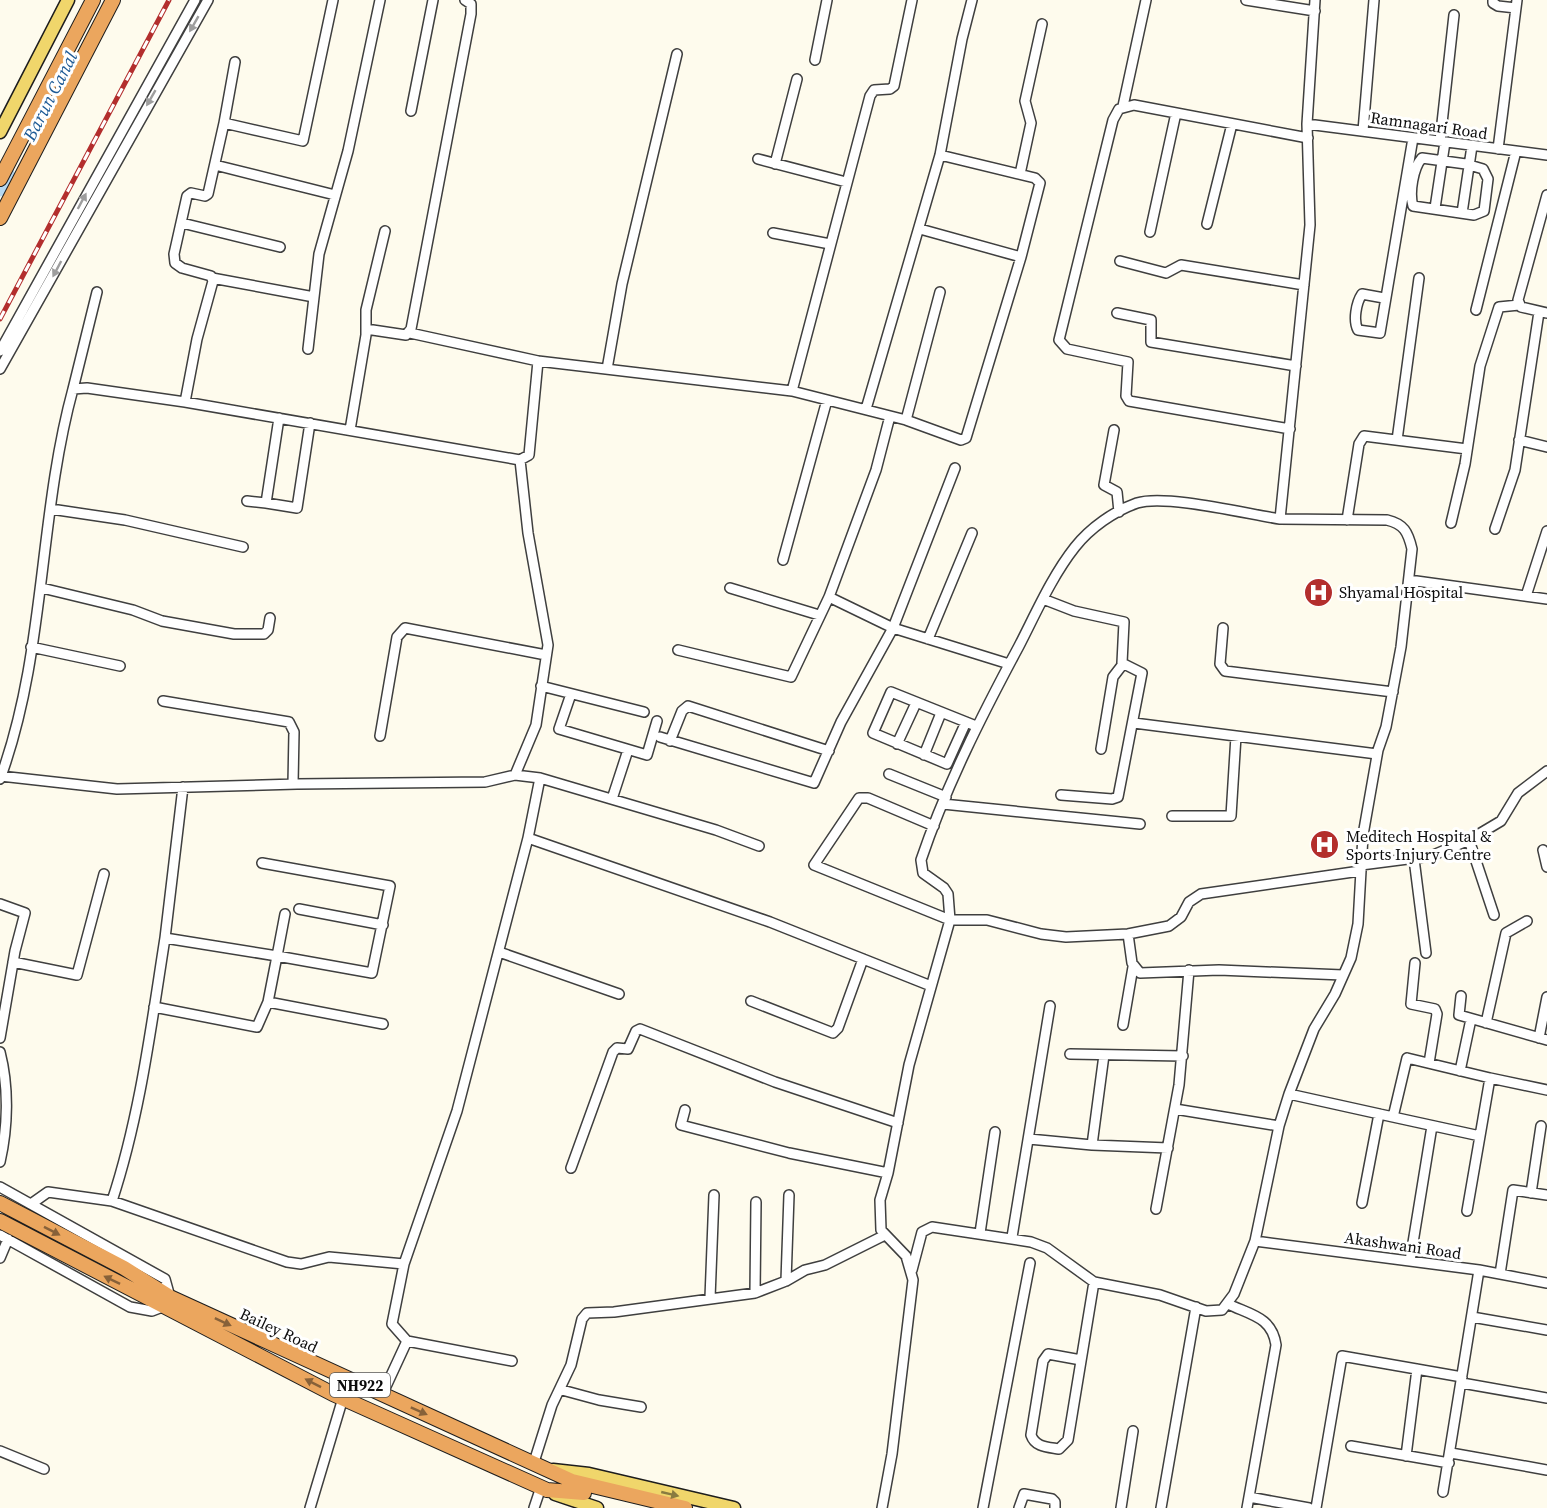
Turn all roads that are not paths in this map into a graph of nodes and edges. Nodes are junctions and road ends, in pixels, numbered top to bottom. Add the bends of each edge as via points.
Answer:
1 (68, 0) edge
2 (93, 0) edge
3 (113, 0) edge
4 (195, 0) edge
5 (208, 0) edge
6 (333, 0) edge
7 (380, 0) edge
8 (433, 0) edge
9 (465, 0) edge
10 (827, 0) edge
11 (912, 0) edge
12 (972, 0) edge
13 (1146, 0) edge
14 (1246, 0) edge
15 (1315, 0) edge
16 (1374, 0) edge
17 (1494, 0) edge
18 (1516, 4) edge
19 (1315, 11) junction
20 (1454, 15) dead end
21 (1042, 24) dead end
22 (677, 54) dead end
23 (815, 60) dead end
24 (235, 62) dead end
25 (797, 79) dead end
26 (1123, 106) junction
27 (411, 111) dead end
28 (1176, 113) junction
29 (224, 123) junction
30 (1232, 124) junction
31 (1308, 124) junction
32 (1363, 131) junction
33 (0, 132) edge
34 (1308, 138) junction
35 (1413, 138) junction
36 (1443, 142) junction
37 (1472, 146) junction
38 (1498, 149) junction
39 (1516, 151) junction
40 (940, 155) junction
41 (1547, 155) edge
42 (758, 159) dead end
43 (1443, 161) junction
44 (775, 164) junction
45 (215, 165) junction
46 (1469, 165) junction
47 (1020, 174) junction
48 (0, 179) edge
49 (846, 182) junction
50 (335, 195) junction
51 (1547, 195) edge
52 (1435, 208) junction
53 (1462, 213) junction
54 (0, 218) edge
55 (182, 223) junction
56 (1207, 224) dead end
57 (920, 229) junction
58 (385, 231) dead end
59 (1150, 232) dead end
60 (773, 233) dead end
61 (830, 244) junction
62 (280, 247) dead end
63 (1021, 257) junction
64 (1120, 261) dead end
65 (212, 278) junction
66 (1419, 278) dead end
67 (1304, 285) junction
68 (97, 292) dead end
69 (940, 292) dead end
70 (314, 297) junction
71 (1384, 298) junction
72 (1519, 305) junction
73 (1476, 310) dead end
74 (1543, 312) edge
75 (1117, 314) dead end
76 (366, 329) junction
77 (410, 333) junction
78 (308, 349) dead end
79 (0, 351) edge
80 (538, 361) junction
81 (1296, 366) junction
82 (0, 369) edge
83 (607, 369) junction
84 (74, 389) junction
85 (792, 391) junction
86 (828, 400) junction
87 (185, 402) junction
88 (866, 409) junction
89 (890, 416) junction
90 (279, 418) junction
91 (906, 420) junction
92 (310, 423) junction
93 (1290, 429) junction
94 (350, 430) junction
95 (1114, 430) dead end
96 (1397, 440) junction
97 (1519, 440) junction
98 (1547, 447) edge
99 (1467, 449) junction
100 (520, 460) junction
101 (955, 468) dead end
102 (246, 501) dead end
103 (267, 503) junction
104 (51, 509) junction
105 (1119, 512) junction
106 (1280, 519) junction
107 (1347, 520) junction
108 (1450, 523) dead end
109 (1495, 529) dead end
110 (1547, 531) edge
111 (972, 533) dead end
112 (243, 547) dead end
113 (783, 560) dead end
114 (1409, 580) junction
115 (42, 588) junction
116 (730, 588) dead end
117 (1526, 596) junction
118 (830, 597) junction
119 (1547, 598) edge
120 (1043, 599) junction
121 (819, 615) junction
122 (270, 618) dead end
123 (893, 628) junction
124 (1223, 628) dead end
125 (928, 639) junction
126 (32, 647) junction
127 (678, 650) dead end
128 (546, 655) junction
129 (1009, 664) junction
130 (1123, 664) junction
131 (120, 666) dead end
132 (541, 686) junction
133 (1393, 692) junction
134 (571, 694) junction
135 (163, 700) dead end
136 (916, 703) junction
137 (645, 712) dead end
138 (941, 713) junction
139 (657, 721) dead end
140 (966, 723) junction
141 (1134, 723) junction
142 (976, 726) junction
143 (380, 736) dead end
144 (1236, 736) junction
145 (660, 737) dead end
146 (670, 741) junction
147 (897, 744) junction
148 (1101, 749) dead end
149 (628, 750) junction
150 (829, 751) junction
151 (1377, 754) junction
152 (924, 755) junction
153 (1547, 771) edge
154 (889, 774) dead end
155 (515, 775) junction
156 (0, 777) edge
157 (540, 778) junction
158 (293, 784) junction
159 (183, 787) junction
160 (1061, 795) dead end
161 (612, 799) junction
162 (945, 800) junction
163 (1172, 816) dead end
164 (1140, 824) dead end
165 (934, 826) junction
166 (528, 837) junction
167 (1470, 840) junction
168 (759, 846) dead end
169 (1543, 850) dead end
170 (1414, 859) junction
171 (262, 862) dead end
172 (1547, 867) edge
173 (1360, 868) junction
174 (104, 874) dead end
175 (0, 904) edge
176 (298, 909) dead end
177 (285, 914) dead end
178 (1494, 915) dead end
179 (950, 920) junction
180 (1527, 921) dead end
181 (383, 925) junction
182 (1128, 934) junction
183 (165, 938) junction
184 (499, 952) junction
185 (1426, 953) dead end
186 (277, 956) junction
187 (862, 959) junction
188 (13, 962) junction
189 (1415, 963) dead end
190 (1133, 967) junction
191 (1189, 970) junction
192 (0, 973) edge
193 (1344, 975) junction
194 (11, 976) junction
195 (932, 986) junction
196 (619, 994) dead end
197 (1461, 996) dead end
198 (1547, 997) edge
199 (751, 1001) dead end
200 (268, 1002) junction
201 (1050, 1006) dead end
202 (154, 1007) junction
203 (1471, 1019) junction
204 (1485, 1023) junction
205 (383, 1024) dead end
206 (1123, 1025) dead end
207 (0, 1038) edge
208 (1543, 1039) edge
209 (0, 1052) edge
210 (1070, 1054) dead end
211 (1104, 1055) junction
212 (1183, 1056) junction
213 (1429, 1063) junction
214 (1460, 1071) junction
215 (1490, 1078) junction
216 (1547, 1090) edge
217 (1289, 1094) junction
218 (1175, 1108) junction
219 (685, 1110) dead end
220 (1379, 1114) junction
221 (1393, 1117) junction
222 (897, 1123) junction
223 (1279, 1126) junction
224 (1432, 1126) junction
225 (1541, 1126) dead end
226 (995, 1132) dead end
227 (1480, 1136) junction
228 (1029, 1139) junction
229 (1092, 1145) junction
230 (1168, 1148) junction
231 (0, 1162) edge
232 (571, 1168) dead end
233 (888, 1173) junction
234 (0, 1187) edge
235 (1531, 1193) junction
236 (714, 1195) dead end
237 (789, 1195) dead end
238 (1547, 1195) edge
239 (112, 1201) junction
240 (756, 1202) dead end
241 (0, 1203) edge
242 (1362, 1203) dead end
243 (31, 1204) junction
244 (1156, 1209) dead end
245 (1467, 1211) dead end
246 (0, 1221) edge
247 (980, 1233) junction
248 (883, 1236) junction
249 (4, 1237) edge
250 (1012, 1237) junction
251 (1255, 1241) junction
252 (0, 1258) edge
253 (1410, 1261) junction
254 (1030, 1263) dead end
255 (404, 1264) junction
256 (912, 1270) junction
257 (1479, 1270) junction
258 (1500, 1274) junction
259 (786, 1281) junction
260 (1094, 1282) junction
261 (1547, 1283) edge
262 (755, 1293) junction
263 (710, 1298) junction
264 (167, 1301) junction
265 (1228, 1304) junction
266 (1196, 1307) junction
267 (1472, 1317) junction
268 (1547, 1330) edge
269 (407, 1341) junction
270 (1081, 1360) junction
271 (512, 1361) dead end
272 (1417, 1370) junction
273 (1462, 1380) junction
274 (562, 1390) junction
275 (382, 1395) junction
276 (343, 1398) junction
277 (1547, 1398) edge
278 (641, 1407) dead end
279 (1133, 1431) dead end
280 (1351, 1446) dead end
281 (0, 1451) edge
282 (1450, 1453) junction
283 (1406, 1456) junction
284 (534, 1462) junction
285 (1449, 1463) junction
286 (44, 1469) dead end
287 (551, 1470) junction
288 (1547, 1470) edge
289 (544, 1488) junction
290 (1443, 1492) dead end
291 (1249, 1497) junction
292 (310, 1508) edge
293 (534, 1508) edge
294 (597, 1508) edge
295 (647, 1508) edge
296 (685, 1508) edge
297 (734, 1508) edge
298 (882, 1508) edge
299 (983, 1508) edge
300 (1019, 1508) edge
301 (1054, 1508) edge
302 (1121, 1508) edge
303 (1161, 1508) edge
304 (1247, 1508) edge
305 (1309, 1508) edge
306 (1316, 1508) edge

1 - 33 main road
2 - 48 highway
3 - 54 highway
79 -> 4 street
5 -> 82 street
6 - 29 street via 303,141
7 - 50 street
8 - 27 street
9 - 77 street via 471,4 471,14
10 - 23 street
11 - 49 street via 894,86 871,93
12 - 40 street
13 - 26 street
14 - 19 street
15 - 19 street
16 - 32 street
17 - 18 street via 1498,6
18 - 38 street
19 - 31 street
20 - 36 street
21 - 47 street via 1025,101 1031,123
22 - 83 street via 622,284
24 - 29 street
25 - 44 street
26 - 28 street
26 - 93 street via 1113,120 1060,344 1128,362 1128,400
28 - 30 street
28 - 59 street
29 - 45 street
30 - 34 street
30 - 56 street
31 - 32 street, Ramnagari Road
31 - 34 street
32 - 35 street, Ramnagari Road
34 - 67 street via 1310,225
35 - 36 street, Ramnagari Road
35 - 71 street
36 - 37 street, Ramnagari Road
36 - 43 street
37 - 38 street, Ramnagari Road
37 - 46 street
38 - 39 street, Ramnagari Road
39 - 41 street, Ramnagari Road
39 - 73 street
40 - 47 street
40 - 57 street
42 - 44 street
43 - 46 street
43 - 52 street
43 - 52 street via 1422,158 1414,177 1413,206
44 - 49 street
45 - 50 street
45 - 55 street via 207,195 188,194
46 - 53 street
46 - 53 street via 1487,173 1484,211 1479,215
47 - 63 street via 1037,178 1040,183
49 - 61 street
50 - 70 street via 319,254
51 - 72 street via 1518,296
52 - 53 street
55 - 62 street
55 - 65 street via 175,263
57 - 63 street
57 - 88 street
58 - 76 street via 366,310
60 - 61 street
61 - 85 street
63 - 91 street via 966,438 961,440
64 - 67 street via 1164,272 1181,265
65 - 70 street
65 - 87 street
66 - 96 street
67 - 81 street
68 - 84 street
69 - 91 street
70 - 78 street
71 - 71 street via 1362,294 1359,297 1355,323 1358,330 1380,333
72 - 74 street
72 - 99 street via 1497,309 1480,366
74 - 97 street
75 - 81 street via 1151,320 1151,342
76 - 77 street
76 - 94 street
77 - 80 street
80 - 83 street
80 - 100 street via 529,455
81 - 93 street
83 - 85 street
84 - 87 street
84 - 104 street via 61,434
85 - 86 street
86 - 88 street
86 - 113 street
87 - 90 street
88 - 89 street
89 - 91 street
89 - 118 street via 876,470
90 - 92 street
90 - 103 street
92 - 94 street
92 - 103 street via 297,508
93 - 106 street
94 - 100 street
95 - 105 street via 1104,485 1118,494
96 - 99 street
96 - 107 street via 1361,438
97 - 98 street
97 - 109 street via 1512,481
99 - 108 street
100 - 128 street via 528,533 548,645
101 - 123 street
102 - 103 street
104 - 112 street via 125,520
104 - 115 street
105 - 106 street via 1138,503 1170,500
105 - 120 street via 1102,520 1075,546
106 - 107 street
107 - 114 street via 1400,523 1409,535 1412,549
110 - 117 street
111 - 125 street
114 - 117 street
114 - 133 street
115 - 122 street via 162,621 234,634 264,634
115 - 126 street
116 - 121 street
117 - 119 street
118 - 121 street
118 - 123 street
120 - 129 street
120 - 130 street via 1074,611 1124,622
121 - 127 street via 791,677
123 - 125 street
123 - 150 street
124 - 133 street via 1222,670
125 - 129 street
126 - 131 street
126 - 156 street via 13,740
128 - 132 street
128 - 143 street via 405,628 398,637
129 - 142 street
130 - 141 street via 1143,673
130 - 148 street via 1113,677
132 - 134 street
132 - 155 street via 536,725
133 - 151 street
134 - 137 street
134 - 149 street via 559,729
135 - 158 street via 289,722 294,732
136 - 138 street
136 - 147 street
136 - 147 street via 891,692 873,733
138 - 140 street
138 - 152 street
139 - 149 street via 647,755
140 - 142 street
140 - 152 street via 947,764
141 - 144 street
141 - 160 street via 1117,798
142 - 162 street
144 - 151 street
144 - 163 street via 1231,816
145 - 146 street
146 - 150 street via 814,783
146 - 150 street via 682,711 688,706
147 - 152 street
149 - 161 street
151 - 173 street
153 - 167 street via 1518,793 1502,820
154 - 162 street
155 - 157 street
155 - 158 street via 485,783
156 - 159 street via 117,789
157 - 161 street
157 - 166 street
158 - 159 street
159 - 183 street
161 - 168 street
162 - 164 street
162 - 165 street
165 - 179 street via 920,865 923,873 948,894
165 - 179 street via 868,798 859,798 814,865
166 - 184 street
166 - 187 street via 770,922
167 - 170 street
167 - 178 street
169 - 172 street
170 - 173 street
170 - 185 street
171 - 181 street via 390,886
173 - 182 street via 1201,894 1189,902 1175,923
173 - 193 street via 1359,924
174 - 188 street via 76,975
175 - 188 street via 25,913
176 - 181 street
177 - 186 street
179 - 182 street via 987,920 1066,937
179 - 195 street
180 - 204 street via 1506,933
181 - 186 street via 372,974
182 - 190 street
183 - 186 street
183 - 202 street
184 - 196 street
184 - 255 street via 457,1111
186 - 200 street
187 - 195 street
187 - 199 street via 833,1033
188 - 194 street
189 - 213 street via 1411,1004 1437,1012
190 - 191 street via 1145,973
190 - 206 street
191 - 193 street
191 - 212 street
192 - 194 street
193 - 217 street via 1314,1029
194 - 207 street
195 - 222 street
197 - 203 street via 1458,1014
198 - 208 street
200 - 202 street via 257,1028
200 - 205 street
201 - 228 street
202 - 239 street via 141,1094
203 - 204 street
203 - 214 street
204 - 208 street
209 - 231 street via 6,1075 5,1141
210 - 211 street
211 - 212 street
211 - 229 street
212 - 218 street
213 - 214 street
213 - 221 street via 1407,1058
214 - 215 street
215 - 216 street
215 - 227 street
217 - 220 street
217 - 223 street
218 - 223 street
218 - 230 street
219 - 233 street via 681,1125
220 - 221 street
220 - 242 street
221 - 224 street
222 - 232 street via 638,1030 628,1049 617,1048 613,1052
222 - 233 street
223 - 251 street
224 - 227 street
224 - 253 street
225 - 235 street
226 - 247 street
227 - 245 street
228 - 229 street
228 - 250 street
229 - 230 street
230 - 244 street
233 - 248 street via 879,1200
234 - 243 street
235 - 238 street
235 - 258 street via 1513,1190
236 - 263 street
237 - 259 street
239 - 243 street via 48,1192
239 - 255 street via 286,1262 301,1264 329,1257
240 - 262 street
241 -> 264 highway, Bailey Road / NH922 via 124,1268
243 - 264 street via 165,1279
264 -> 246 highway, NH922
247 - 250 street
247 - 256 street via 927,1228 920,1237
248 - 256 street via 906,1256
248 - 259 street
249 - 252 street
249 - 264 street via 130,1307 152,1311
250 - 260 street via 1047,1248
251 - 253 street, Akashwani Road
251 - 265 street
253 - 257 street, Akashwani Road
254 - 299 street
255 - 269 street via 392,1324
256 - 298 street via 892,1455
257 - 258 street, Akashwani Road
257 - 267 street
258 - 261 street, Akashwani Road
259 - 262 street
260 - 266 street via 1160,1295
260 - 270 street
262 - 263 street
263 - 274 street via 614,1312 587,1312
264 -> 275 highway, Bailey Road / NH922
276 -> 264 highway, NH922
265 - 266 street via 1211,1312
265 - 291 street via 1268,1324 1274,1331 1276,1345
266 - 303 street
267 - 268 street
267 - 273 street
269 - 271 street
269 - 275 street
270 - 270 street via 1068,1440 1059,1449 1033,1442 1043,1361 1048,1354
272 - 273 street
272 - 283 street
272 - 306 street via 1342,1356
273 - 277 street
273 - 282 street
274 - 278 street
274 - 284 street via 552,1405
275 -> 284 highway, Bailey Road / NH922
276 - 289 highway, NH922
276 - 292 street
279 - 302 street
280 - 283 street
281 - 286 street
282 - 285 street
282 - 288 street
283 - 285 street
284 - 287 highway, Bailey Road / NH922
285 - 290 street
287 - 296 highway, NH922 via 572,1481
287 -> 297 main road via 590,1474
289 - 293 street
289 - 294 main road
289 - 295 highway, NH922
291 - 304 street
291 - 305 street
300 - 301 street via 1024,1494 1052,1498

